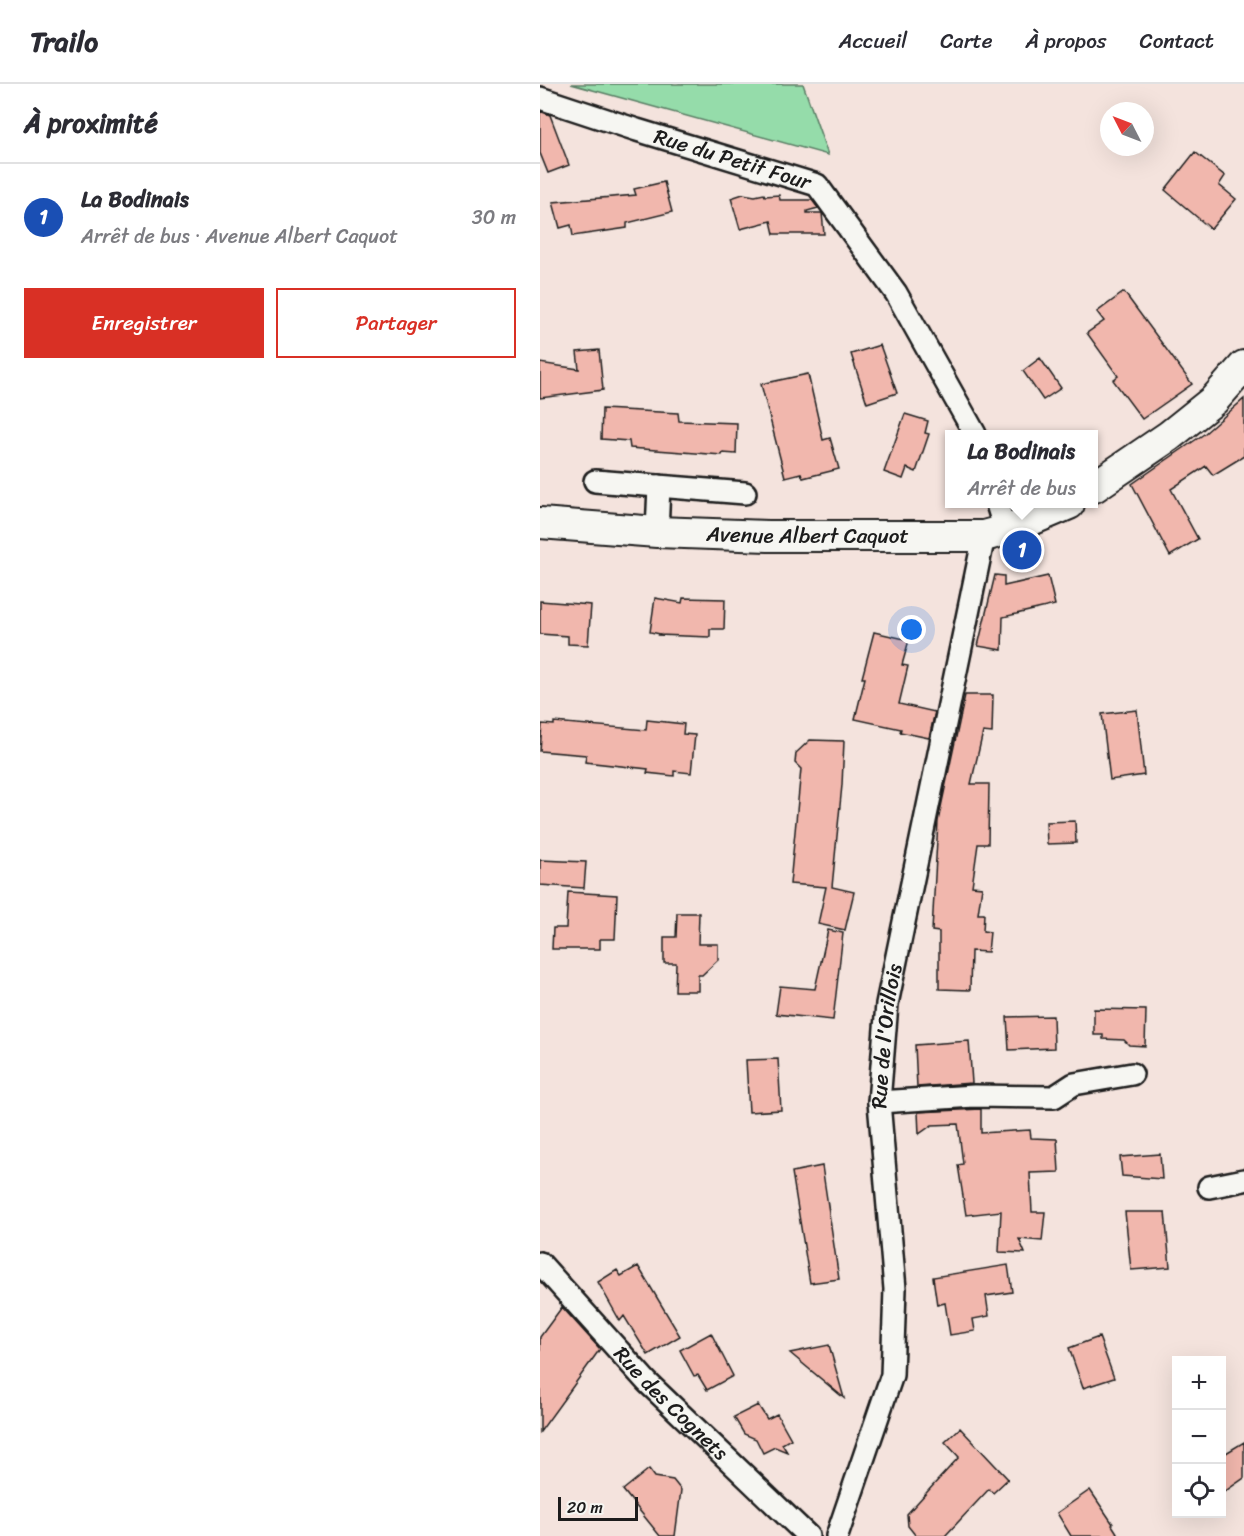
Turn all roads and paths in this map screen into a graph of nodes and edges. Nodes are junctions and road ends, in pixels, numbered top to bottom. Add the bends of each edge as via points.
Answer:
1 (540, 98) edge
2 (1244, 366) edge
3 (972, 430) edge
4 (595, 481) dead end
5 (1098, 484) edge
6 (659, 486) junction
7 (745, 493) dead end
8 (1054, 508) edge
9 (996, 523) edge
10 (540, 524) edge
11 (657, 532) junction
12 (1132, 1074) dead end
13 (879, 1102) junction
14 (1244, 1180) edge
15 (1209, 1187) dead end
16 (540, 1263) edge
17 (808, 1536) edge
18 (837, 1536) edge

1 - 3 street, Rue du Petit Four via 817,185 896,293
2 - 5 main road via 1214,400 1170,436
4 - 6 street
6 - 7 street
6 - 11 street
8 - 9 main road, Avenue Albert Caquot
9 - 11 main road, Avenue Albert Caquot via 768,536
9 - 13 street, Rue de l'Orillois via 887,1004
10 - 11 main road, Avenue Albert Caquot
12 - 13 street via 1074,1084 1054,1097 974,1096
13 - 18 street, Rue de l'Orillois via 896,1289 892,1375
14 - 15 street
16 - 17 street, Rue des Cognets via 648,1382

